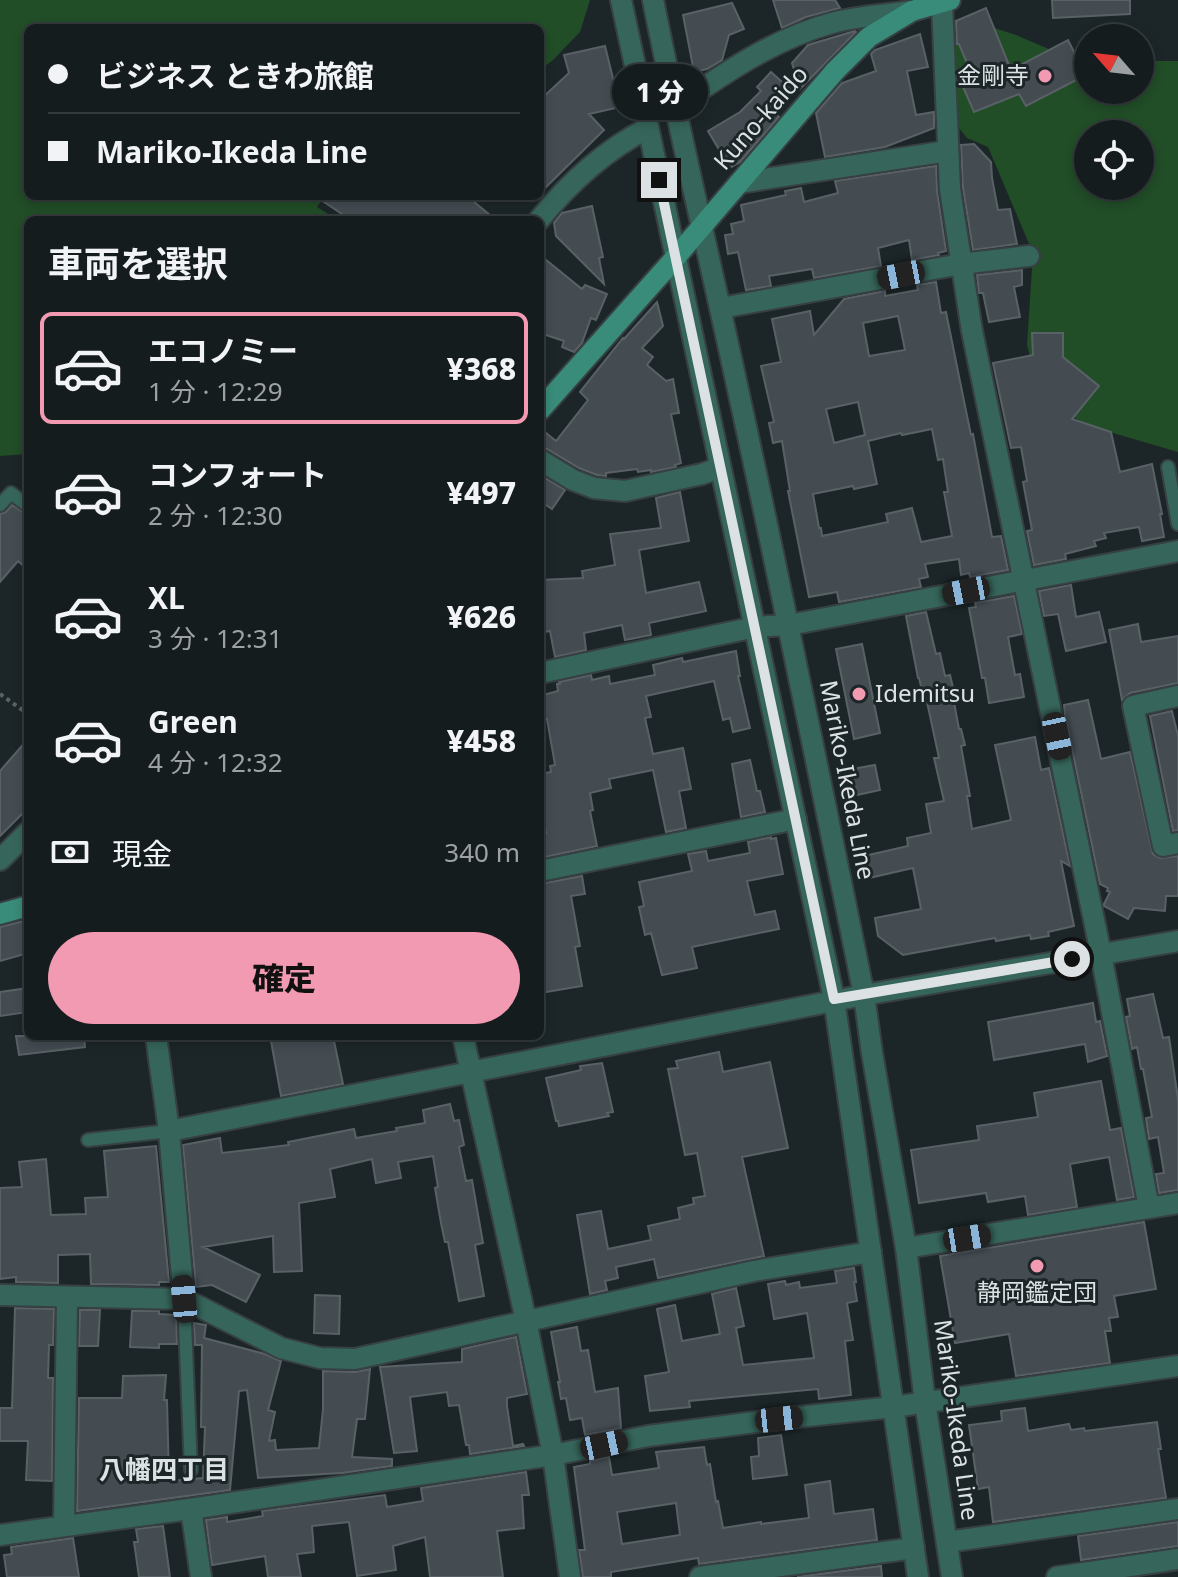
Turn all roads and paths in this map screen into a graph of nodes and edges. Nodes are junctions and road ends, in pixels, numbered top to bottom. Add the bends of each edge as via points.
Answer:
1 (621, 0) edge
2 (653, 0) edge
3 (946, 2) edge
4 (912, 11) junction
5 (674, 108) junction
6 (648, 128) junction
7 (948, 151) junction
8 (739, 183) junction
9 (542, 216) edge
10 (702, 227) junction
11 (1029, 256) dead end
12 (675, 258) junction
13 (961, 264) junction
14 (721, 308) junction
15 (544, 405) edge
16 (544, 462) edge
17 (1168, 467) dead end
18 (719, 468) junction
19 (24, 503) edge
20 (0, 505) edge
21 (1178, 524) edge
22 (1178, 551) edge
23 (1024, 580) junction
24 (789, 625) junction
25 (755, 627) junction
26 (544, 672) edge
27 (0, 694) edge
28 (1178, 696) edge
29 (24, 711) edge
30 (796, 819) junction
31 (24, 836) edge
32 (1178, 843) edge
33 (0, 860) edge
34 (544, 870) edge
35 (24, 907) edge
36 (0, 914) edge
37 (1178, 941) edge
38 (1101, 954) junction
39 (864, 995) junction
40 (834, 999) junction
41 (157, 1040) edge
42 (464, 1040) edge
43 (470, 1073) junction
44 (169, 1131) junction
45 (88, 1140) dead end
46 (1178, 1203) edge
47 (1149, 1208) junction
48 (906, 1248) junction
49 (871, 1252) junction
50 (0, 1295) edge
51 (67, 1297) junction
52 (184, 1299) junction
53 (526, 1321) junction
54 (1178, 1366) edge
55 (925, 1402) junction
56 (893, 1407) junction
57 (553, 1455) junction
58 (191, 1470) dead end
59 (191, 1509) junction
60 (1178, 1509) edge
61 (64, 1526) junction
62 (0, 1535) edge
63 (947, 1542) junction
64 (914, 1548) junction
65 (1178, 1559) edge
66 (201, 1577) edge
67 (570, 1577) edge
68 (700, 1577) edge
69 (918, 1577) edge
70 (952, 1577) edge
71 (1057, 1577) edge

1 - 6 street
2 - 5 street, Mariko-Ikeda Line
3 - 4 main road, Kuno-kaido
3 - 7 street
4 - 5 street via 833,23 782,41
4 - 8 main road, Kuno-kaido via 869,37
5 - 10 street, Mariko-Ikeda Line
6 - 9 street via 595,161
6 - 12 street
7 - 8 street
7 - 13 street
8 - 10 main road, Kuno-kaido
10 - 12 main road, Kuno-kaido
10 - 14 street, Mariko-Ikeda Line
11 - 13 street
12 - 15 main road, Kuno-kaido
12 - 18 street
13 - 14 street
13 - 23 street
14 - 24 street, Mariko-Ikeda Line
16 - 18 street via 594,488 625,491
17 - 21 lane
18 - 25 street
19 - 20 lane via 11,493
22 - 23 street
23 - 24 street
23 - 38 street
24 - 25 street
24 - 39 street, Mariko-Ikeda Line
25 - 26 street
25 - 30 street
27 - 29 path
28 - 32 street via 1133,706 1163,846
30 - 34 street
30 - 40 street
31 - 33 street
35 - 36 main road
37 - 38 street
38 - 39 street
38 - 47 street
39 - 40 street
39 - 48 street, Mariko-Ikeda Line
40 - 43 street
40 - 49 street
41 - 44 street
42 - 43 street
43 - 44 street
43 - 53 street
44 - 45 lane
44 - 52 street
46 - 47 street
47 - 48 street
48 - 55 street, Mariko-Ikeda Line
49 - 53 street via 754,1271
49 - 56 street
50 - 51 street
51 - 52 street
51 - 61 street
52 - 53 street via 281,1348 320,1358 355,1359
52 - 58 lane
53 - 57 street
54 - 55 street
55 - 56 street
55 - 63 street, Mariko-Ikeda Line
56 - 57 street via 648,1436
56 - 64 street
57 - 59 street
57 - 67 street
59 - 61 street
59 - 66 street
60 - 63 street
61 - 62 street
63 - 70 street, Mariko-Ikeda Line
64 - 68 street
64 - 69 street
65 - 71 street

